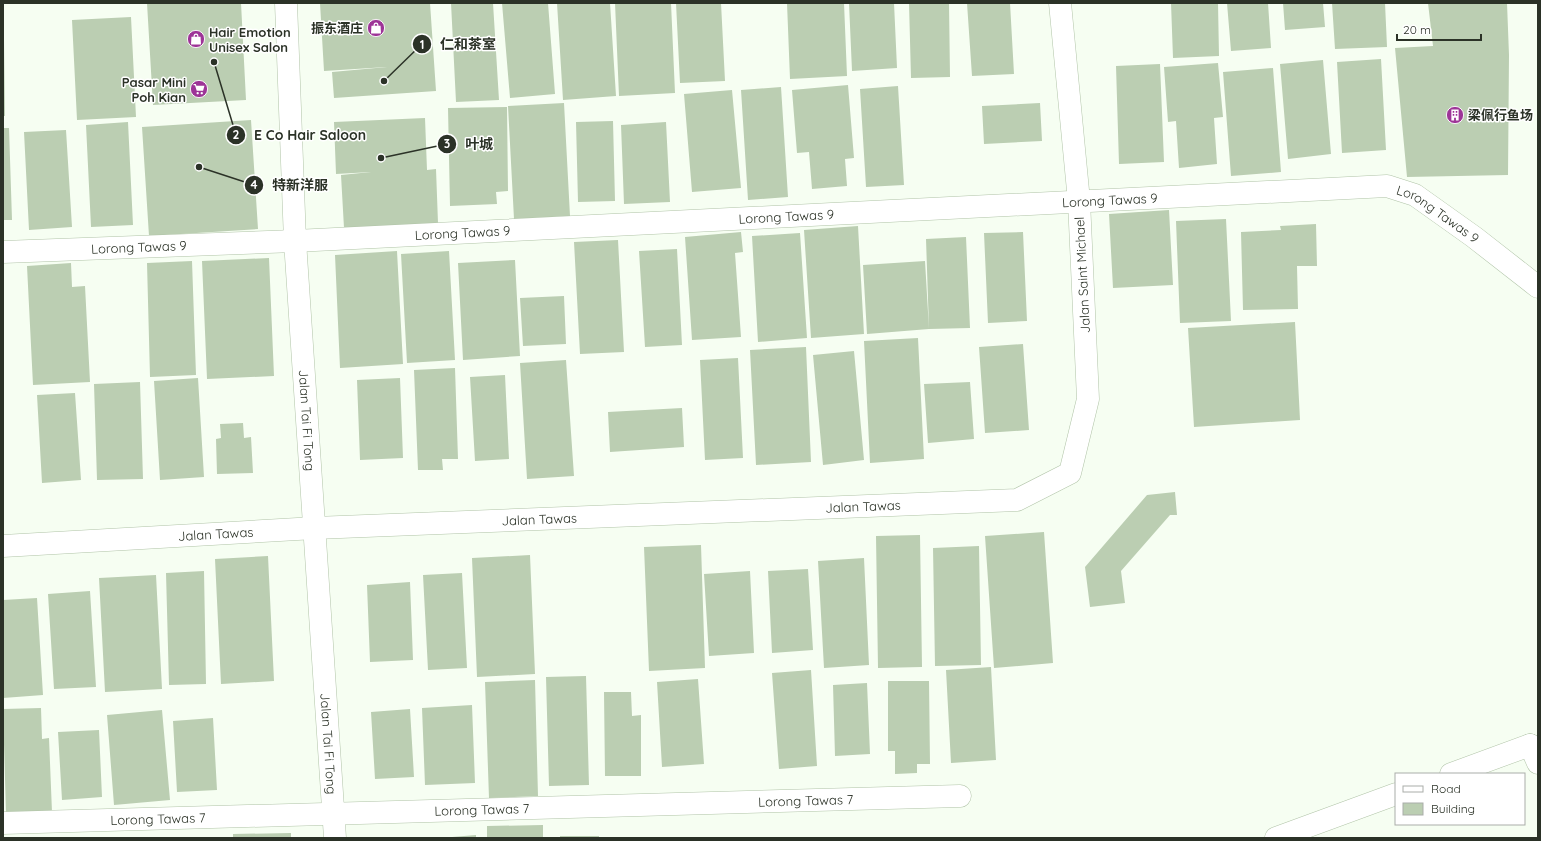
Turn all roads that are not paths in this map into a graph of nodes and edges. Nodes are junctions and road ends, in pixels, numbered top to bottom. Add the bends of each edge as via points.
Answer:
1 (286, 3) edge
2 (1060, 3) edge
3 (1079, 201) junction
4 (295, 241) junction
5 (3, 252) edge
6 (1533, 284) edge
7 (1070, 473) joint
8 (315, 528) junction
9 (3, 546) edge
10 (1535, 747) edge
11 (1454, 773) edge
12 (1395, 794) edge
13 (960, 796) dead end
14 (334, 812) junction
15 (3, 823) edge
16 (335, 838) edge
17 (1276, 838) edge

1 - 4 street, Jalan Tai Fi Tong
2 - 3 street, Jalan Saint Michael
3 - 4 street, Lorong Tawas 9
3 - 6 street, Lorong Tawas 9 via 1387,186 1415,195
3 - 7 street, Jalan Saint Michael via 1088,399
4 - 5 street, Lorong Tawas 9
4 - 8 street, Jalan Tai Fi Tong
7 - 8 street, Jalan Tawas via 1017,500
8 - 9 street, Jalan Tawas
8 - 14 street, Jalan Tai Fi Tong
10 - 11 street
12 - 17 street
13 - 14 street, Lorong Tawas 7
14 - 15 street, Lorong Tawas 7
14 - 16 street, Jalan Tai Fi Tong

